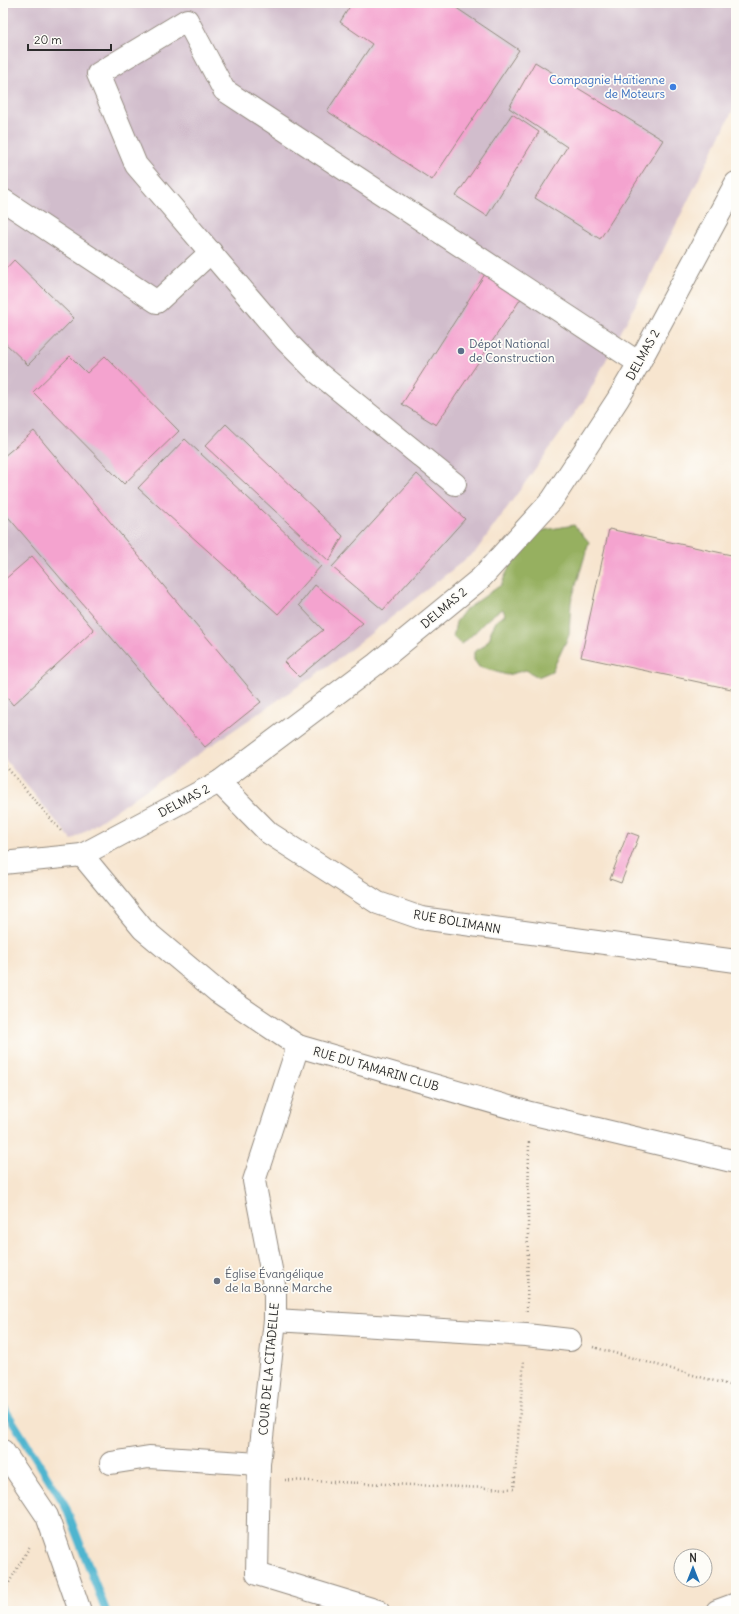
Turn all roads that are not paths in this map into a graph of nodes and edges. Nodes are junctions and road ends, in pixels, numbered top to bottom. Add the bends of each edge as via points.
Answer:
1 (736, 183) edge
2 (3, 200) edge
3 (211, 252) junction
4 (639, 363) junction
5 (455, 484) dead end
6 (219, 782) junction
7 (82, 855) junction
8 (3, 864) edge
9 (736, 960) edge
10 (298, 1046) junction
11 (736, 1162) edge
12 (275, 1320) junction
13 (570, 1340) road end
14 (3, 1451) edge
15 (111, 1464) dead end
16 (259, 1472) junction
17 (736, 1604) edge
18 (80, 1611) edge
19 (378, 1611) edge
20 (717, 1611) edge

1 - 4 street, DELMAS 2
2 - 3 street via 157,302
3 - 4 street via 136,165 98,74 187,20 224,90
3 - 5 street via 286,341 318,373
4 - 6 street, DELMAS 2 via 552,500 480,578 376,664
6 - 7 street, DELMAS 2
6 - 9 street, RUE BOLIMANN via 269,833 378,903 421,918
7 - 8 street, DELMAS 2
7 - 10 street, RUE DU TAMARIN CLUB via 143,929 218,992
10 - 11 street, RUE DU TAMARIN CLUB via 530,1113
10 - 12 street, COUR DE LA CITADELLE via 254,1181 275,1290
12 - 13 street via 526,1335
12 - 16 street, COUR DE LA CITADELLE
14 - 18 street via 47,1516
15 - 16 street via 149,1458
16 - 19 street, COUR DE LA CITADELLE via 257,1574
17 - 20 street

